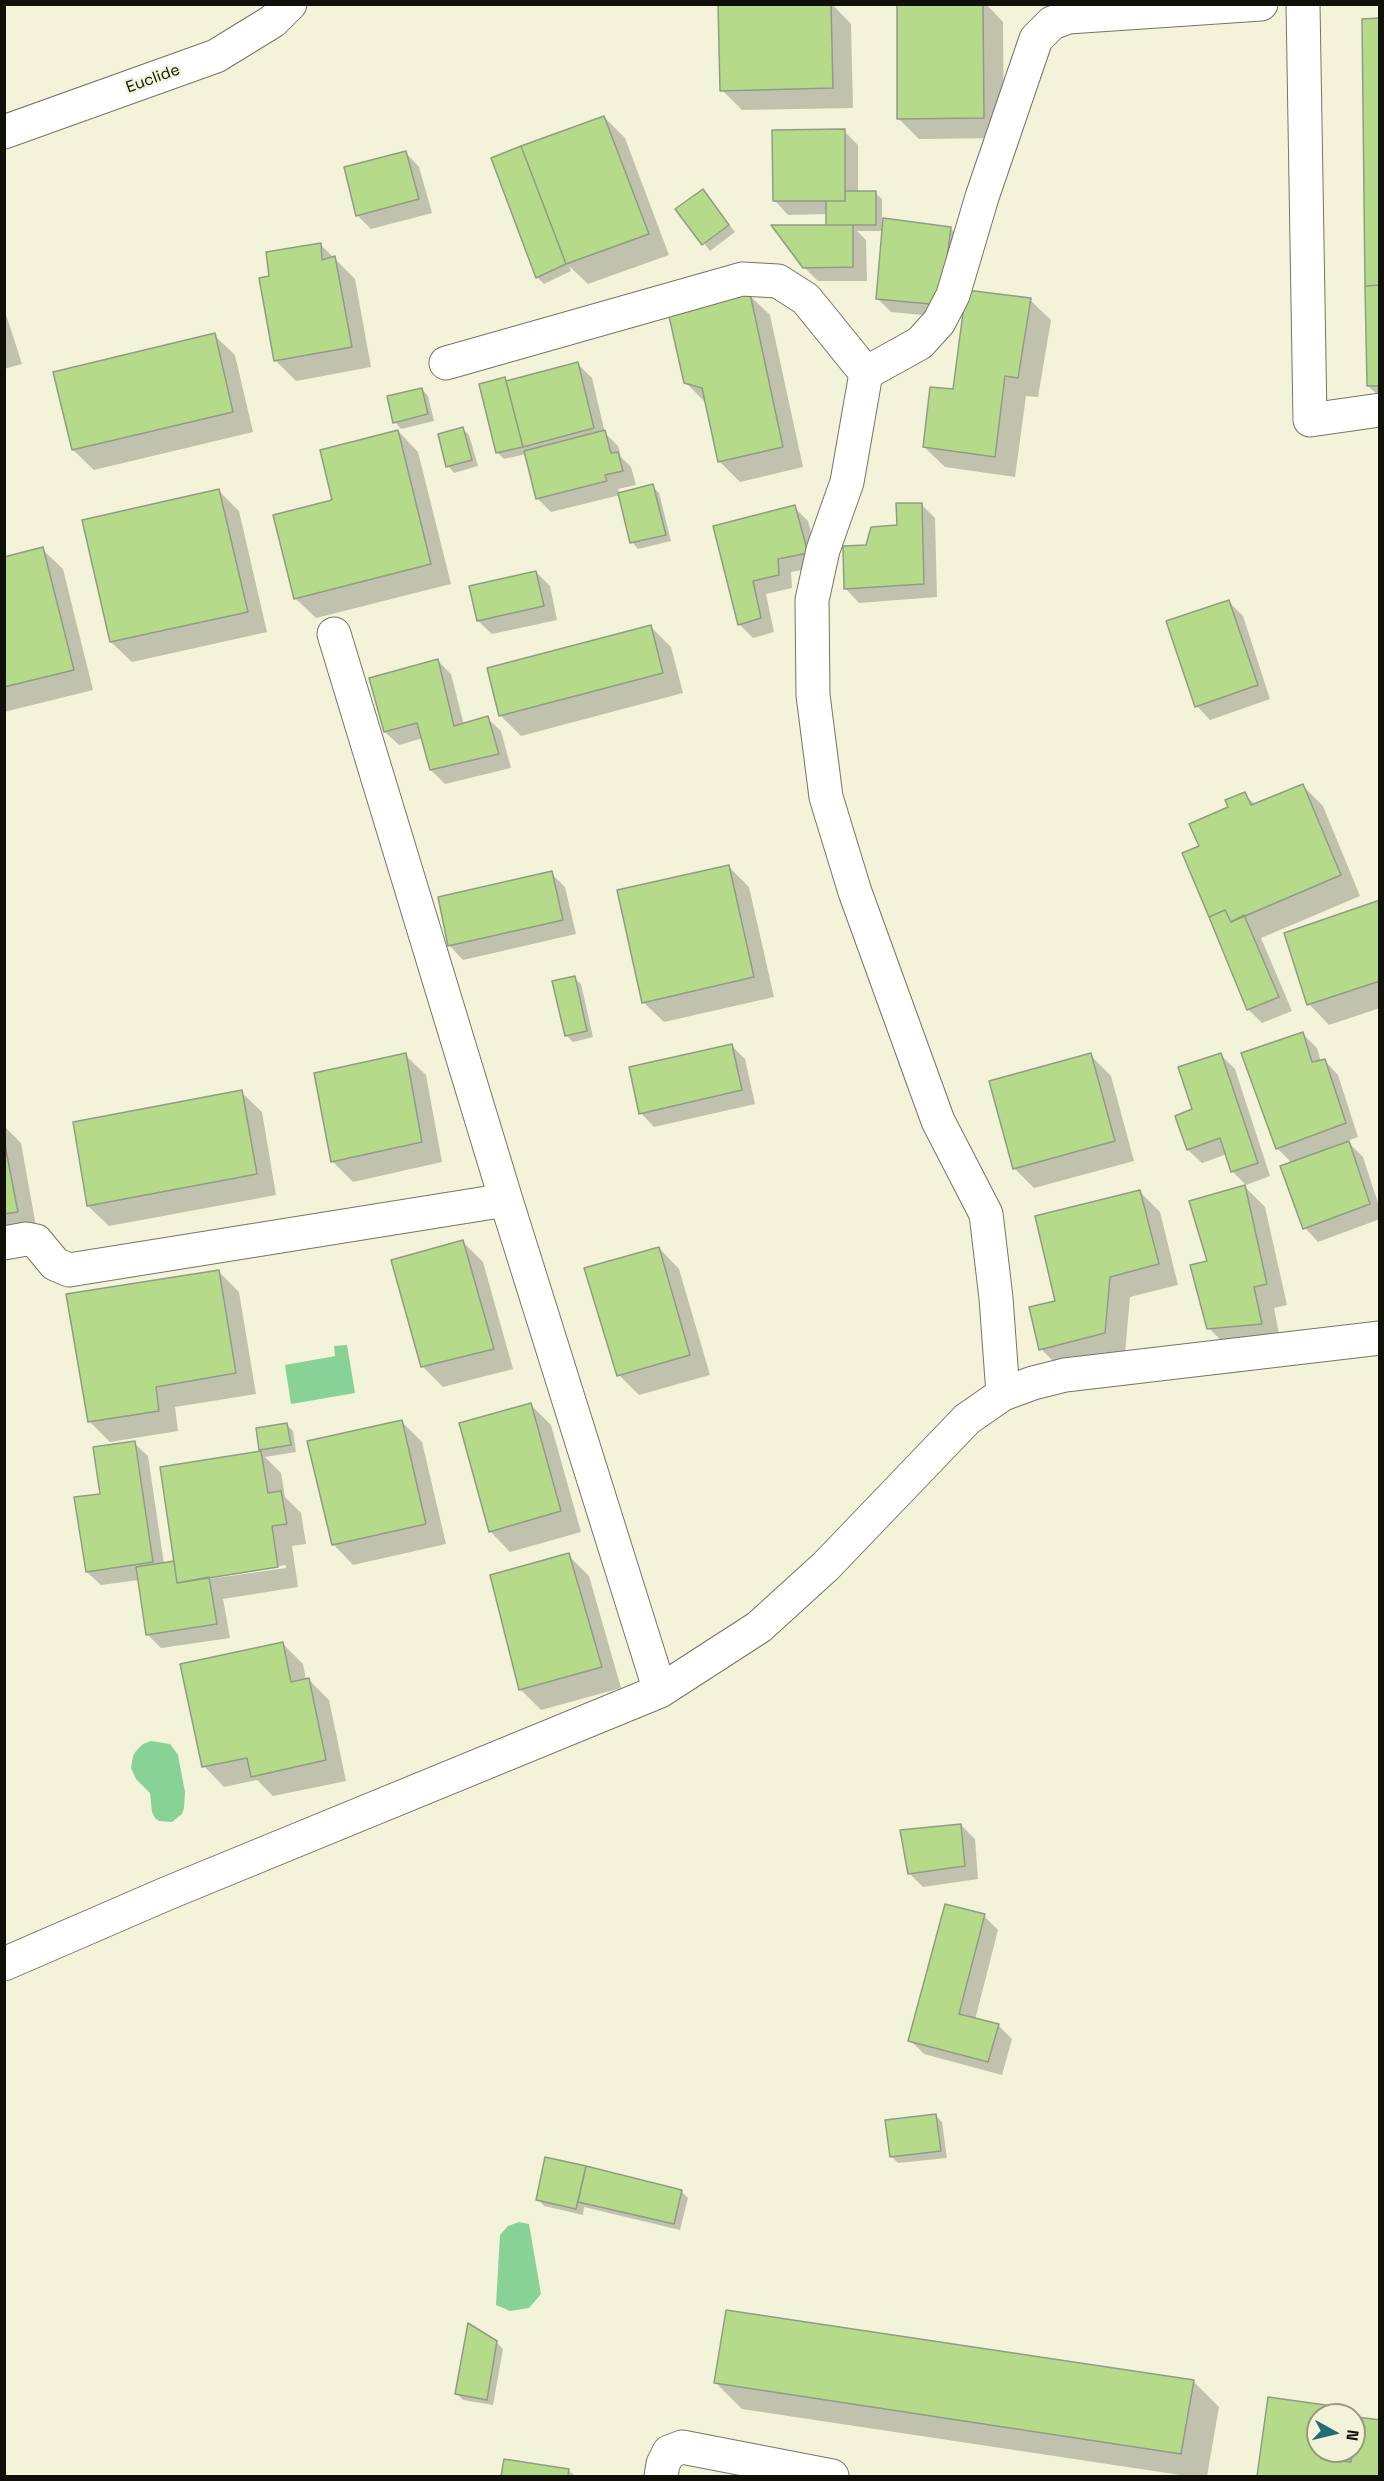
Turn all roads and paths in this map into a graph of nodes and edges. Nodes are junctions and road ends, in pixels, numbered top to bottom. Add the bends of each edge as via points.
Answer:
1 (290, 4) edge
2 (1261, 4) edge
3 (1303, 4) edge
4 (4, 132) edge
5 (446, 363) dead end
6 (866, 374) junction
7 (1380, 410) edge
8 (334, 634) dead end
9 (506, 1200) junction
10 (4, 1243) edge
11 (1380, 1338) edge
12 (1003, 1395) junction
13 (660, 1691) junction
14 (4, 1964) edge
15 (660, 2476) edge
16 (832, 2476) edge

1 - 4 street, Euclide via 273,21 216,56
2 - 6 street via 1068,17 1052,23 1036,39 953,295 939,322 920,343
3 - 7 street via 1310,420
5 - 6 street via 742,279 778,281 806,299
6 - 12 street via 847,482 823,550 812,600 813,695 826,797 855,892 938,1121 986,1214
8 - 9 street
9 - 10 street via 69,1270 55,1264 36,1241
9 - 13 street
11 - 12 street via 1065,1375
12 - 13 street via 968,1419 826,1566 759,1627
13 - 14 street
15 - 16 street via 669,2452 682,2447

